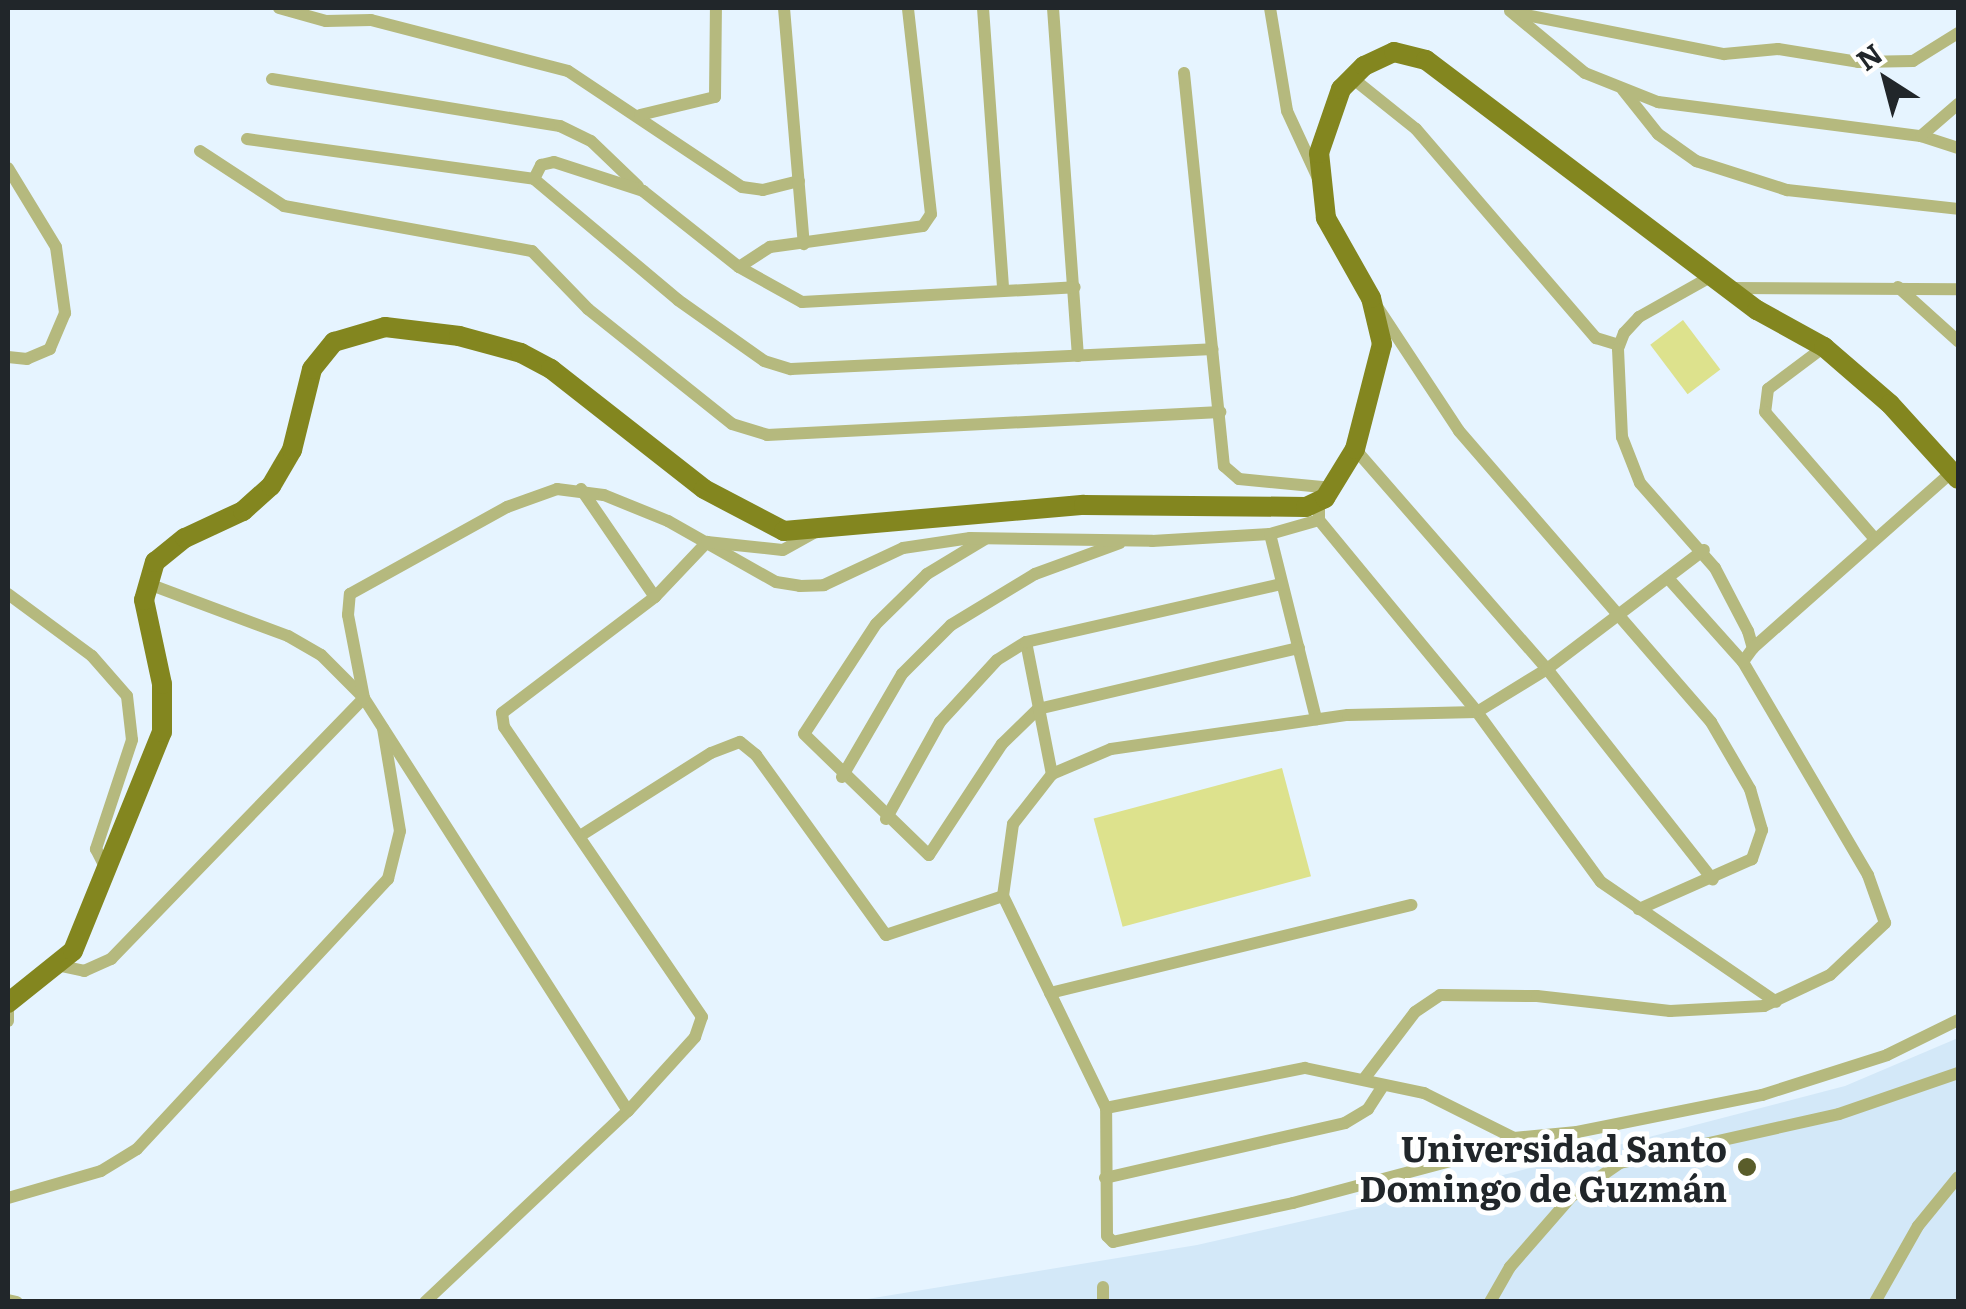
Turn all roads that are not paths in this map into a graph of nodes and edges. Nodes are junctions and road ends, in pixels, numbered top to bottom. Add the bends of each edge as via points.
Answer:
1 (280, 8) edge
2 (716, 8) edge
3 (784, 8) edge
4 (908, 8) edge
5 (983, 8) edge
6 (1053, 8) edge
7 (1270, 8) edge
8 (1508, 9) edge
9 (1958, 33) edge
10 (1184, 72) dead end
11 (1351, 77) junction
12 (272, 78) dead end
13 (1622, 88) junction
14 (1958, 104) edge
15 (640, 116) junction
16 (1921, 136) junction
17 (248, 139) dead end
18 (1958, 148) edge
19 (200, 151) dead end
20 (8, 168) edge
21 (1317, 176) junction
22 (534, 179) junction
23 (798, 181) junction
24 (643, 191) junction
25 (1958, 209) edge
26 (804, 244) junction
27 (739, 267) junction
28 (1720, 282) junction
29 (1075, 287) junction
30 (1898, 288) junction
31 (1958, 289) edge
32 (1003, 290) junction
33 (1371, 298) junction
34 (1958, 341) edge
35 (1619, 345) junction
36 (1824, 347) junction
37 (1213, 349) junction
38 (1078, 356) junction
39 (8, 357) edge
40 (1220, 412) junction
41 (1355, 448) junction
42 (1955, 476) edge
43 (582, 490) junction
44 (1324, 504) junction
45 (815, 532) junction
46 (1270, 534) junction
47 (987, 538) junction
48 (1874, 538) junction
49 (1127, 540) junction
50 (707, 542) junction
51 (1704, 550) junction
52 (1668, 578) junction
53 (146, 583) junction
54 (1282, 584) junction
55 (8, 594) edge
56 (655, 597) junction
57 (1622, 616) junction
58 (1026, 642) junction
59 (1299, 648) junction
60 (1752, 648) junction
61 (1743, 662) junction
62 (1547, 669) junction
63 (364, 698) junction
64 (1038, 708) junction
65 (1477, 712) junction
66 (1316, 718) junction
67 (384, 728) junction
68 (1052, 774) junction
69 (842, 777) junction
70 (886, 819) junction
71 (580, 836) junction
72 (107, 871) junction
73 (1714, 880) junction
74 (1002, 896) junction
75 (1410, 905) dead end
76 (1639, 908) junction
77 (61, 966) junction
78 (1050, 993) junction
79 (1776, 1002) junction
80 (8, 1006) edge
81 (1958, 1020) edge
82 (8, 1021) edge
83 (1958, 1073) edge
84 (1364, 1079) junction
85 (1384, 1086) junction
86 (1106, 1108) junction
87 (628, 1110) junction
88 (1514, 1138) junction
89 (1958, 1177) edge
90 (1105, 1178) junction
91 (8, 1198) edge
92 (8, 1300) edge
93 (17, 1302) edge
94 (425, 1302) edge
95 (1490, 1302) edge
96 (1875, 1302) edge

1 - 15 street via 326,21 371,20 568,70
2 - 15 street via 715,98
3 - 23 street
4 - 26 street via 930,214 911,230
5 - 32 street
6 - 29 street
7 - 21 street via 1287,111
8 - 9 street via 1724,54 1778,49 1858,62 1913,61
8 - 13 street via 1585,74
10 - 37 street
11 - 21 main road via 1324,129
11 - 28 main road via 1394,52 1426,60
11 - 35 street via 1423,136 1580,323 1596,338
12 - 24 street via 560,126 590,142
13 - 16 street via 1714,113
13 - 25 street via 1658,134 1696,161 1787,190
14 - 16 street
15 - 23 street via 742,188
16 - 18 street
17 - 22 street
19 - 40 street via 284,206 532,251 588,309 732,424 767,435
20 - 39 street via 56,246 65,313 50,349 27,360
21 - 33 main road via 1326,218
22 - 24 street via 541,165 554,162
22 - 38 street via 678,300 764,361 791,369
23 - 26 street
24 - 27 street
26 - 27 street via 770,247
27 - 32 street via 802,302
28 - 30 street
28 - 35 street via 1639,317
28 - 36 main road
29 - 32 street
29 - 38 street
30 - 31 street
30 - 34 street
33 - 41 main road via 1381,363
33 - 57 street via 1459,431
35 - 51 street via 1628,460 1648,493
36 - 42 main road via 1890,404
36 - 48 street via 1768,389 1766,412
37 - 38 street
37 - 40 street
40 - 44 street via 1230,474
41 - 44 main road
41 - 62 street
42 - 48 street
43 - 50 street
43 - 56 street
43 - 63 street via 556,489 507,508 350,594
44 - 45 main road via 1002,509
44 - 46 street
44 - 65 street
45 - 50 street via 783,550
45 - 53 main road via 749,518 521,353 459,336 385,327 350,334 323,352 292,450 271,486 242,511 169,548
46 - 49 street
46 - 54 street
47 - 49 street
47 - 50 street via 903,548 824,585 800,586 776,582
47 - 69 street via 927,574 876,624 804,734
48 - 60 street
49 - 69 street via 1036,574 951,625 902,674
50 - 56 street
51 - 52 street
51 - 60 street
52 - 57 street
52 - 61 street
53 - 63 street via 288,636 321,655
53 - 72 main road via 162,732
54 - 58 street
54 - 59 street
55 - 72 street via 92,656 133,712 129,756 96,850
56 - 71 street via 502,713 504,727
57 - 62 street
57 - 73 street via 1710,722 1750,789 1760,844 1752,858
58 - 64 street
58 - 70 street via 997,660 940,722
59 - 64 street
59 - 66 street
60 - 61 street
61 - 79 street via 1868,875 1885,923 1849,962
62 - 65 street
62 - 73 street
63 - 67 street
63 - 77 street via 111,959 84,971
64 - 68 street
64 - 70 street via 1002,744 934,853
65 - 66 street
65 - 76 street via 1578,856
66 - 68 street via 1111,749
67 - 87 street
67 - 91 street via 400,831 388,879 137,1149 100,1170
68 - 74 street via 1012,824
69 - 70 street
71 - 74 street via 711,753 740,742 886,934
71 - 87 street via 702,1017 695,1037
72 - 77 main road via 84,931
73 - 76 street
74 - 78 street
75 - 78 street
76 - 79 street
77 - 80 main road
78 - 86 street
79 - 84 street via 1670,1011 1537,996 1440,995 1415,1012
80 - 82 street
81 - 88 street via 1887,1056 1762,1095
83 - 95 street via 1839,1114 1620,1163 1572,1196 1510,1267
84 - 85 street
84 - 86 street via 1305,1068
85 - 88 street via 1424,1093
85 - 90 street via 1368,1109 1346,1123
86 - 90 street
87 - 94 street
88 - 90 street via 1452,1161 1124,1241 1107,1236
89 - 96 street via 1918,1226
92 - 93 street

